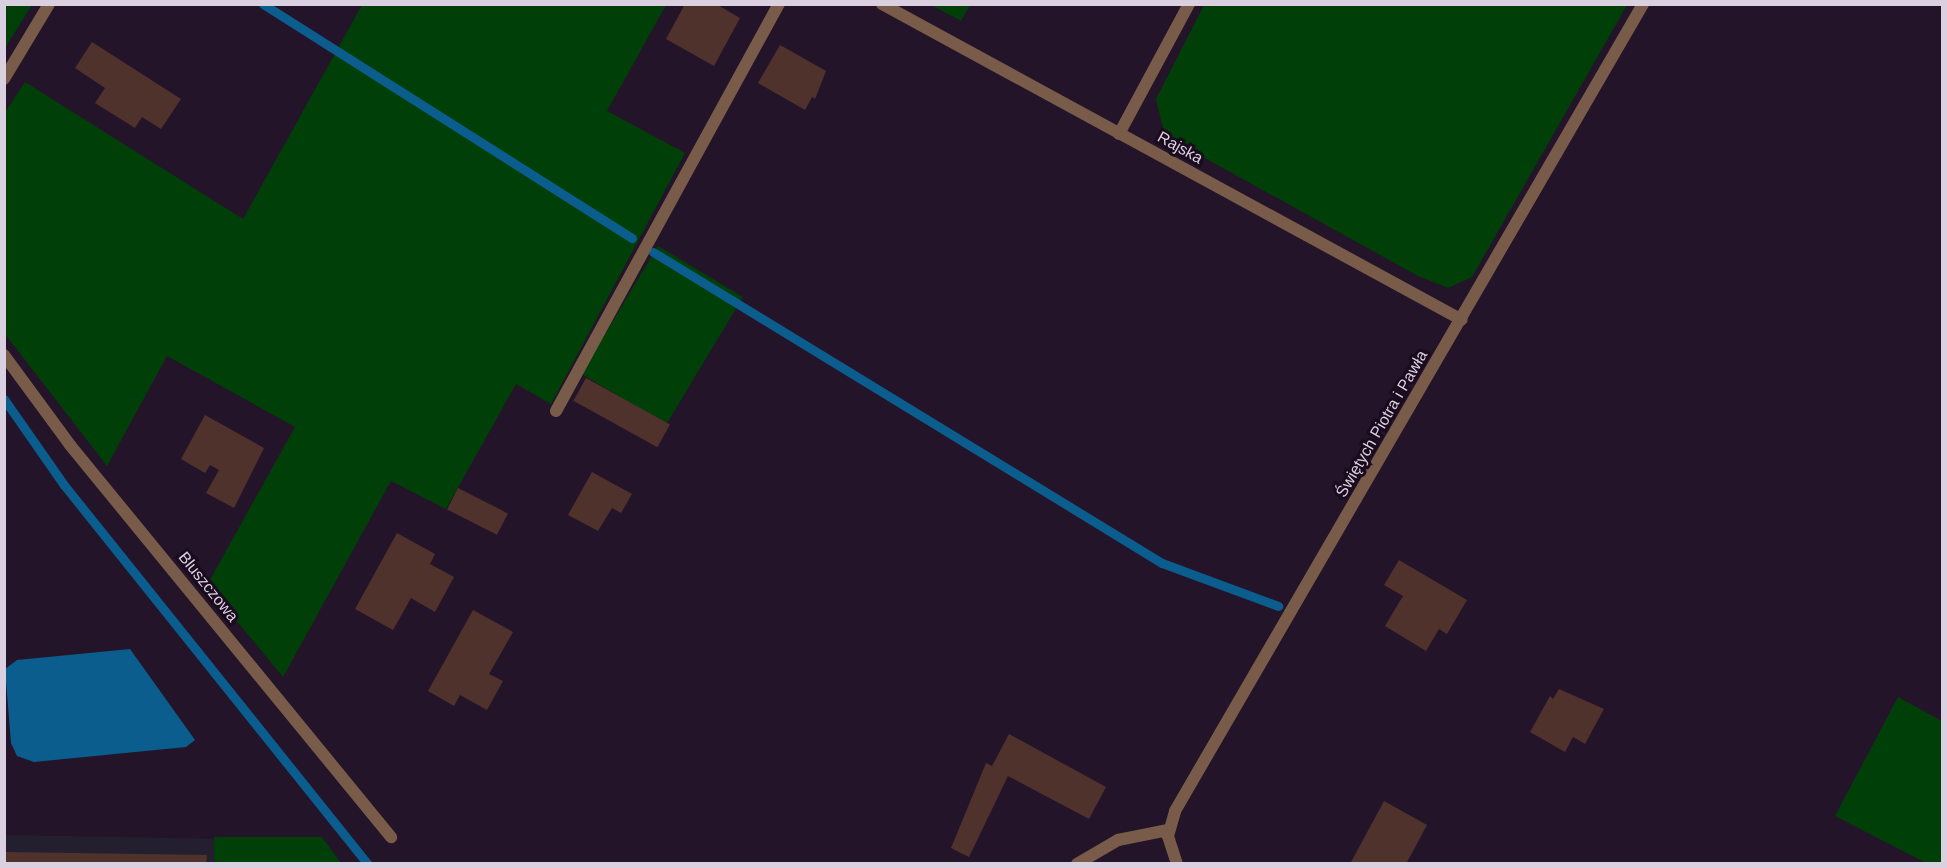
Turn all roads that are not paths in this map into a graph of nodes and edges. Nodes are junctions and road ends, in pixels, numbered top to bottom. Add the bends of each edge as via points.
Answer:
1 (49, 4) edge
2 (778, 4) edge
3 (882, 4) edge
4 (1189, 4) edge
5 (1642, 4) edge
6 (4, 79) edge
7 (1119, 134) junction
8 (1462, 320) junction
9 (4, 355) edge
10 (556, 411) dead end
11 (1168, 830) junction
12 (392, 837) dead end
13 (1077, 864) edge
14 (1177, 864) edge

1 - 6 street
2 - 10 street
3 - 7 street, Rajska
4 - 7 street
5 - 8 street, Świętych Piotra i Pawła
7 - 8 street, Rajska
8 - 11 street, Świętych Piotra i Pawła
9 - 12 street, Bluszczowa via 70,445
11 - 13 street via 1118,840
11 - 14 street

